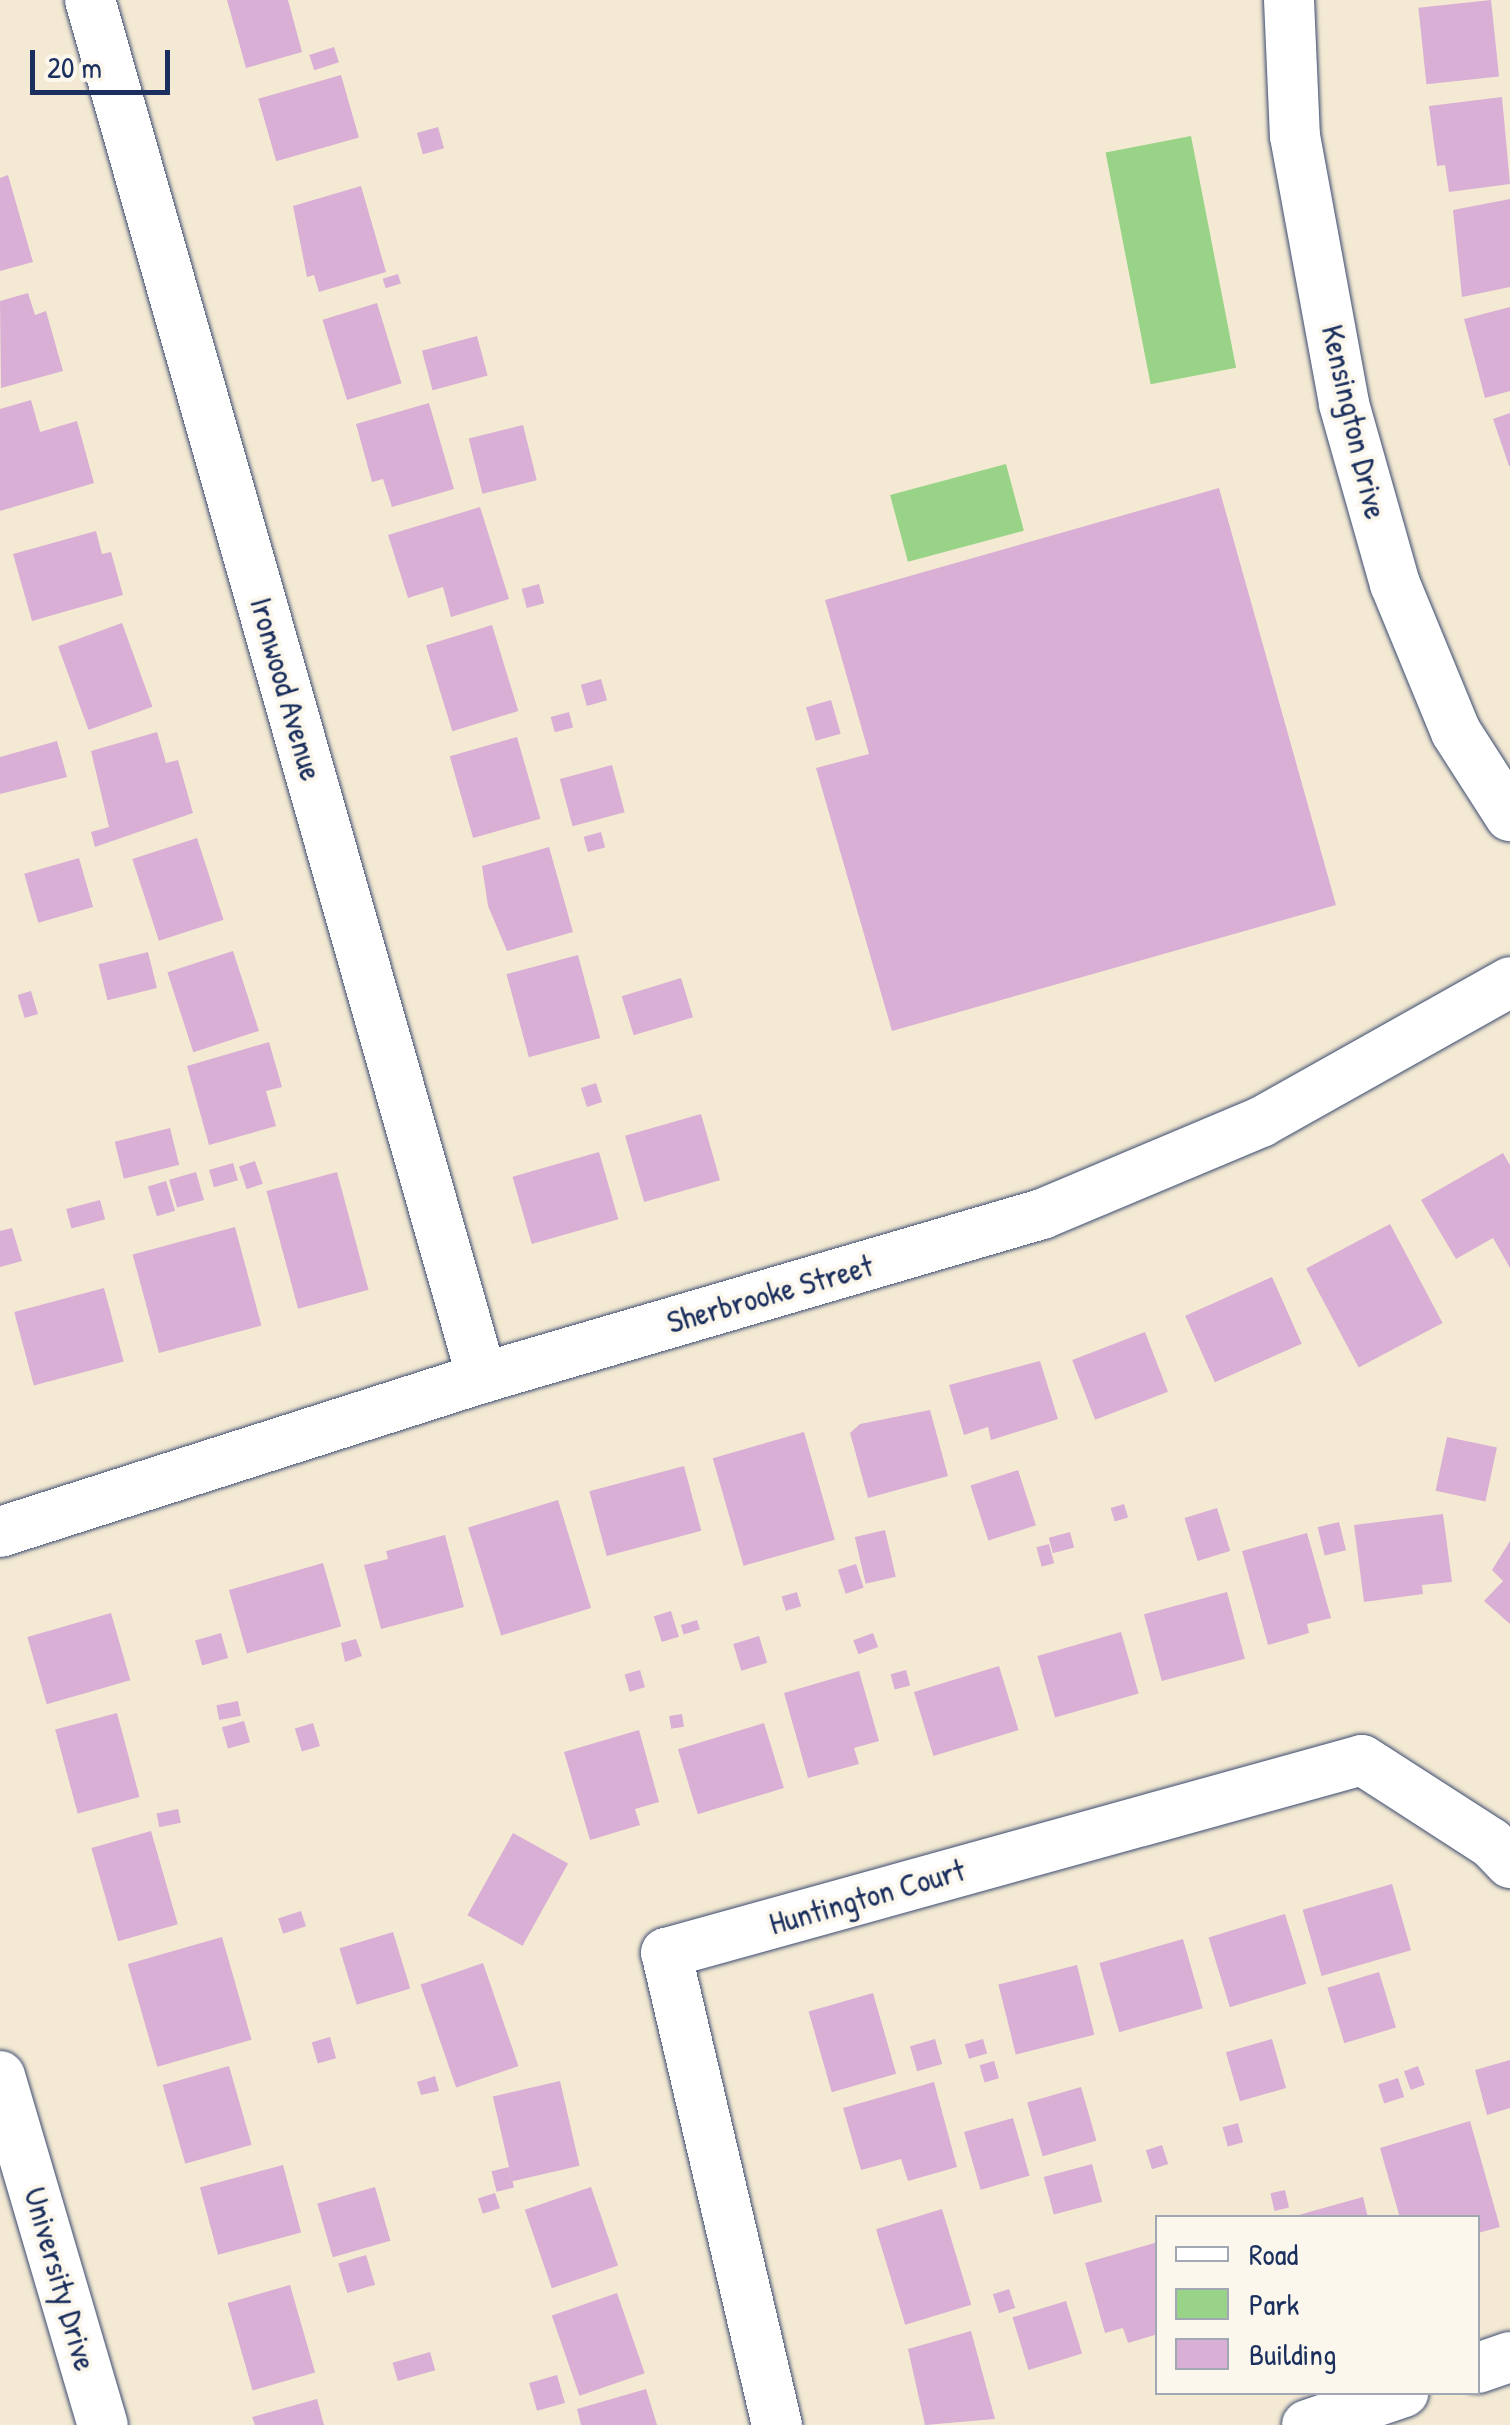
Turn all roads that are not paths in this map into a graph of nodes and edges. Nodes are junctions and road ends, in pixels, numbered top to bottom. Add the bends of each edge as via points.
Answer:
1 (90, 0) edge
2 (1289, 0) edge
3 (1510, 816) edge
4 (1510, 982) edge
5 (482, 1378) junction
6 (0, 1532) edge
7 (1510, 1863) edge
8 (0, 2076) edge
9 (1510, 2357) edge
10 (1480, 2367) edge
11 (1395, 2395) edge
12 (102, 2425) edge
13 (777, 2425) edge
14 (1307, 2425) edge

1 - 5 street, Ironwood Avenue
2 - 3 street, Kensington Drive via 1295,136 1344,404 1394,584 1456,732
4 - 5 street, Sherbrooke Street via 1261,1122 1042,1214
5 - 6 street, Sherbrooke Street
7 - 13 street, Huntington Court via 1362,1760 666,1953
8 - 12 street, University Drive
9 - 10 street
11 - 14 street

